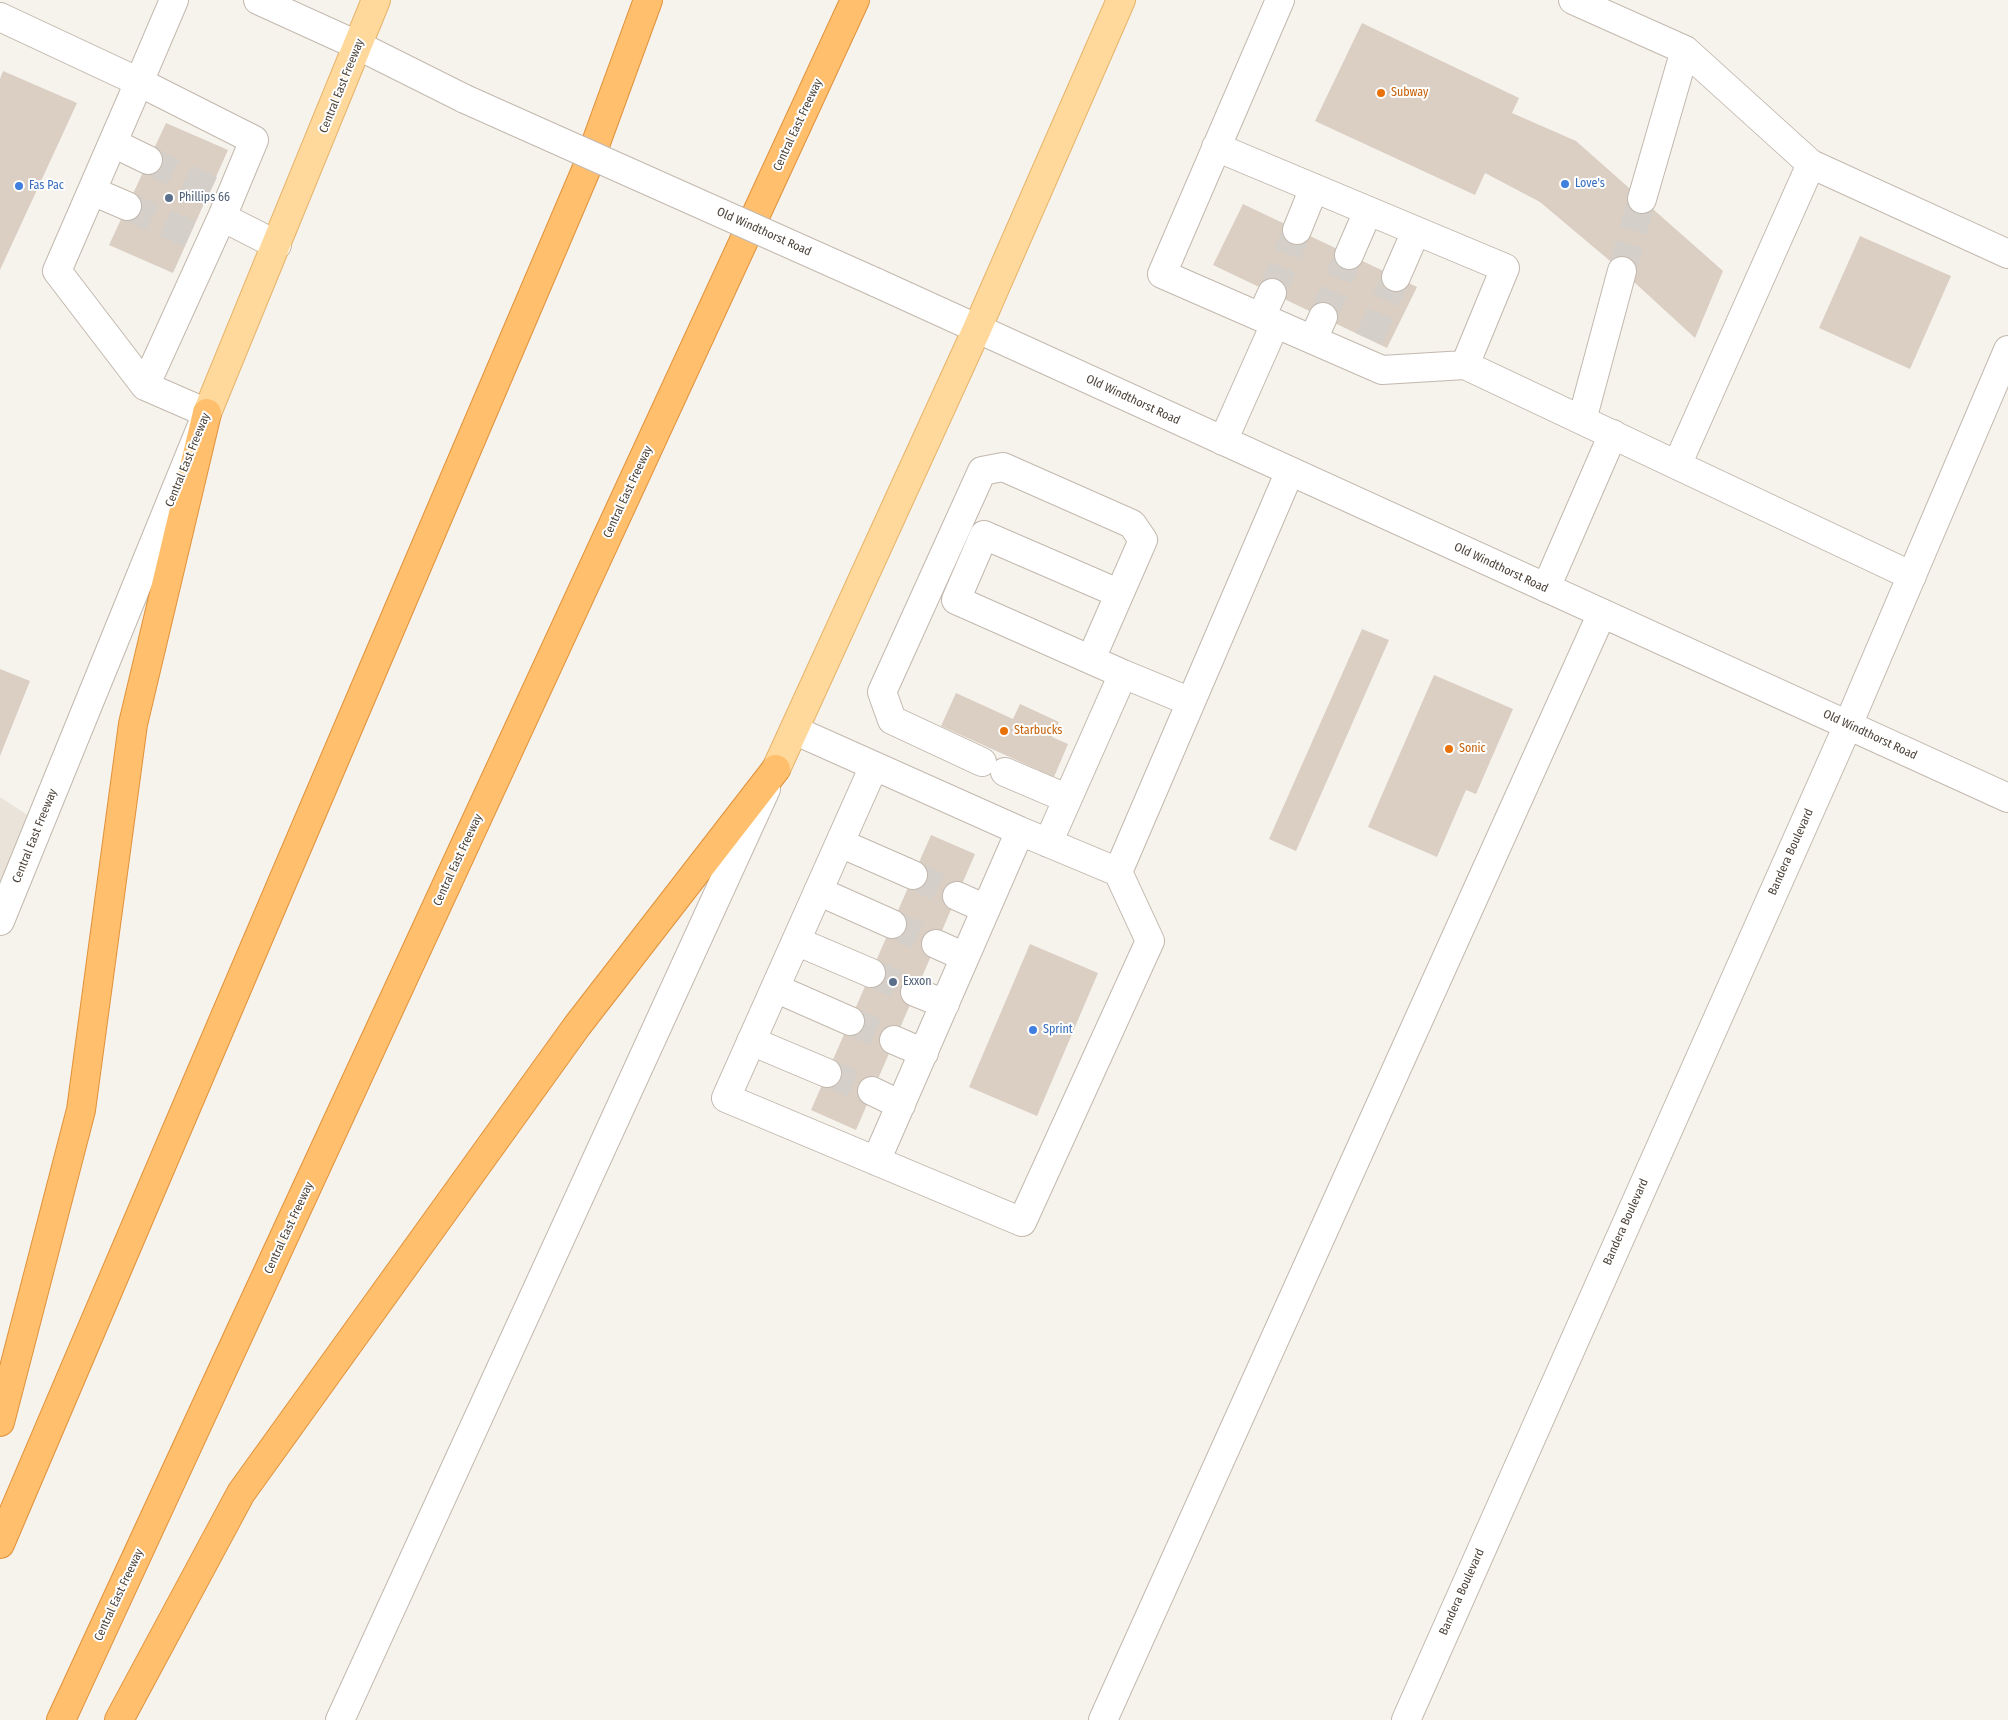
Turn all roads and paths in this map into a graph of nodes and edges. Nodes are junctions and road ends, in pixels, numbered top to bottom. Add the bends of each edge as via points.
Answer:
1 (174, 0) edge
2 (258, 0) edge
3 (376, 0) edge
4 (648, 0) edge
5 (855, 0) edge
6 (1121, 0) edge
7 (1280, 0) edge
8 (1573, 0) edge
9 (0, 17) edge
10 (359, 46) junction
11 (1685, 50) junction
12 (139, 82) junction
13 (113, 143) junction
14 (1216, 147) junction
15 (148, 160) tunnel mouth
16 (1811, 164) junction
17 (1314, 188) junction
18 (92, 191) junction
19 (1642, 200) tunnel mouth
20 (221, 201) junction
21 (127, 206) tunnel mouth
22 (1368, 211) junction
23 (1297, 230) tunnel mouth
24 (1416, 231) junction
25 (277, 245) junction
26 (2008, 254) edge
27 (1349, 255) tunnel mouth
28 (1622, 271) tunnel mouth
29 (1396, 277) tunnel mouth
30 (1272, 293) tunnel mouth
31 (1268, 321) junction
32 (977, 329) junction
33 (2008, 350) edge
34 (1465, 364) junction
35 (145, 386) junction
36 (207, 413) junction
37 (1582, 420) junction
38 (1613, 434) junction
39 (1223, 441) junction
40 (1677, 465) junction
41 (1290, 471) junction
42 (1912, 576) junction
43 (1546, 588) junction
44 (1118, 593) junction
45 (1602, 613) junction
46 (1091, 659) junction
47 (1123, 674) junction
48 (1190, 702) junction
49 (1848, 725) junction
50 (794, 730) junction
51 (874, 766) junction
52 (776, 769) junction
53 (1066, 798) junction
54 (2008, 798) edge
55 (1020, 831) junction
56 (840, 843) junction
57 (1048, 843) junction
58 (1118, 872) junction
59 (913, 875) tunnel mouth
60 (8, 876) edge
61 (818, 891) junction
62 (957, 896) tunnel mouth
63 (986, 909) junction
64 (0, 921) edge
65 (892, 924) tunnel mouth
66 (796, 941) junction
67 (936, 944) tunnel mouth
68 (965, 957) junction
69 (871, 973) tunnel mouth
70 (775, 988) junction
71 (915, 992) tunnel mouth
72 (945, 1004) junction
73 (850, 1021) tunnel mouth
74 (894, 1040) tunnel mouth
75 (752, 1041) junction
76 (924, 1053) junction
77 (828, 1073) tunnel mouth
78 (872, 1092) tunnel mouth
79 (901, 1105) junction
80 (876, 1161) junction
81 (0, 1422) edge
82 (0, 1544) edge
83 (61, 1720) edge
84 (119, 1720) edge
85 (340, 1720) edge
86 (1103, 1720) edge
87 (1406, 1720) edge

1 - 12 street
2 - 10 street, Old Windthorst Road
3 - 10 main road, Central East Freeway
4 - 82 highway via 586,170
5 - 83 highway, Central East Freeway
6 - 32 main road
7 - 14 street
8 - 11 street
9 - 12 street
10 - 25 main road, Central East Freeway
10 - 32 street, Old Windthorst Road, bridge via 465,99
11 - 16 street
11 - 19 street
12 - 13 street
12 - 20 street via 254,140
13 - 15 street
13 - 18 street
14 - 17 street
14 - 31 street via 1162,274
16 - 26 street
16 - 40 street
17 - 22 street
17 - 23 street
18 - 21 street
18 - 35 street via 57,271
20 - 25 street
20 - 35 street via 200,239
22 - 24 street
22 - 27 street
24 - 29 street
24 - 34 street via 1505,268
25 - 36 main road, Central East Freeway
28 - 37 street
30 - 31 street
31 - 34 street via 1318,328 1364,350 1382,370
31 - 39 street
32 - 39 street, Old Windthorst Road
32 - 50 main road
33 - 42 street, Bandera Boulevard
34 - 37 street
35 - 36 street
36 - 60 street, Central East Freeway
36 - 81 highway via 133,724 81,1110
37 - 38 street
38 - 40 street
38 - 43 street
39 - 41 street, Old Windthorst Road
40 - 42 street
41 - 43 street, Old Windthorst Road
41 - 48 street
42 - 49 street, Bandera Boulevard
43 - 45 street, Old Windthorst Road
44 - 46 street
44 - 46 street via 984,535 956,600
44 - 53 street via 1143,540 1132,524 1003,467 982,471 882,692 892,720
45 - 49 street, Old Windthorst Road
45 - 86 street
46 - 47 street
47 - 48 street
47 - 53 street
48 - 58 street
49 - 54 street, Old Windthorst Road
49 - 87 street, Bandera Boulevard
50 - 51 street
50 - 52 main road
51 - 55 street
51 - 56 street
52 - 84 highway via 577,1026 241,1493
52 - 85 street
53 - 57 street
55 - 57 street
55 - 63 street
56 - 59 street
56 - 61 street
57 - 58 street
58 - 80 street via 1150,941 1022,1222
60 - 64 street, Central East Freeway
61 - 65 street
61 - 66 street
62 - 63 street
63 - 68 street
66 - 69 street
66 - 70 street
67 - 68 street
68 - 72 street
70 - 73 street
70 - 75 street
71 - 72 street
72 - 76 street
74 - 76 street
75 - 77 street
75 - 80 street via 726,1098
76 - 79 street
78 - 79 street
79 - 80 street

